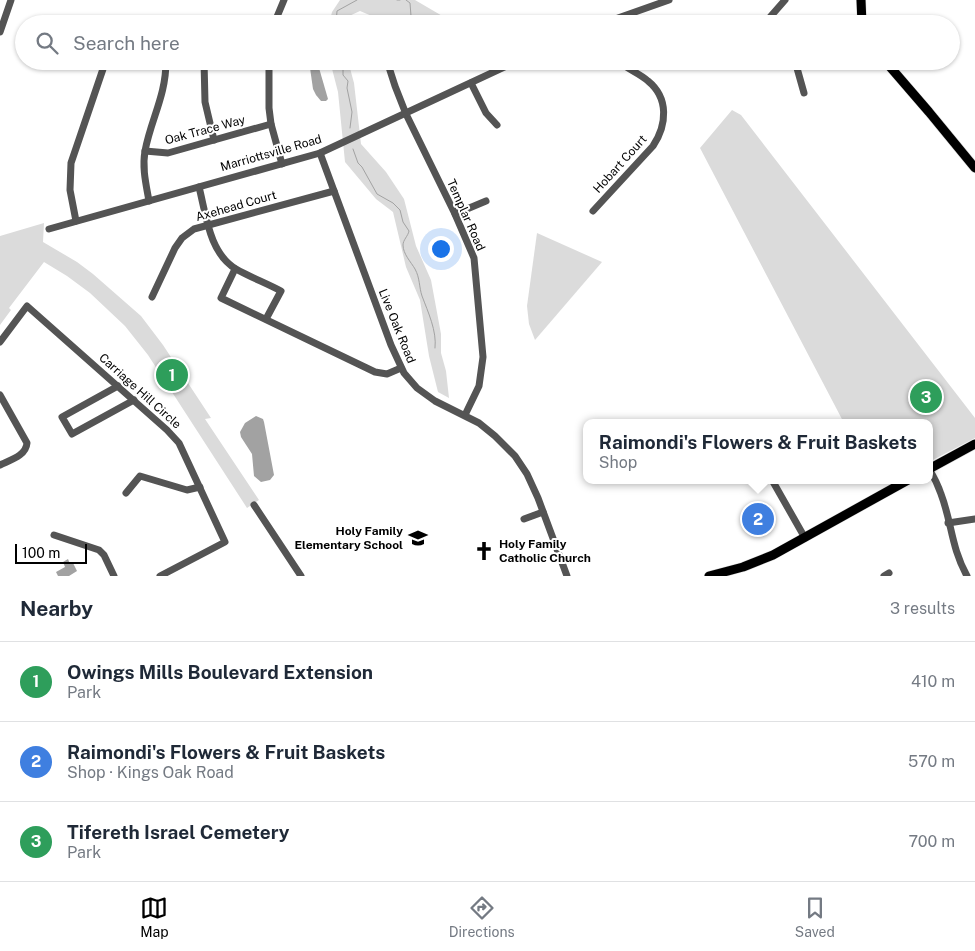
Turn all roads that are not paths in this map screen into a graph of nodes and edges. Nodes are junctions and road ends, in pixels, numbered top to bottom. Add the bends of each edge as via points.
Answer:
1 (11, 0) edge
2 (284, 0) edge
3 (669, 0) edge
4 (786, 0) edge
5 (861, 0) edge
6 (278, 15) edge
7 (626, 15) edge
8 (772, 15) edge
9 (862, 15) edge
10 (0, 32) edge
11 (103, 70) edge
12 (165, 70) edge
13 (204, 70) edge
14 (270, 70) edge
15 (390, 70) edge
16 (498, 70) edge
17 (632, 70) edge
18 (798, 70) edge
19 (893, 70) edge
20 (471, 83) junction
21 (804, 93) dead end
22 (406, 114) junction
23 (270, 124) junction
24 (498, 125) dead end
25 (214, 140) junction
26 (145, 151) junction
27 (320, 153) junction
28 (282, 164) junction
29 (975, 168) edge
30 (199, 187) junction
31 (334, 191) junction
32 (149, 201) junction
33 (486, 201) dead end
34 (593, 212) dead end
35 (455, 214) junction
36 (76, 221) junction
37 (209, 226) junction
38 (49, 229) dead end
39 (235, 269) junction
40 (152, 298) dead end
41 (266, 320) junction
42 (0, 342) edge
43 (401, 368) junction
44 (118, 386) junction
45 (0, 395) edge
46 (134, 400) junction
47 (464, 415) junction
48 (975, 444) edge
49 (0, 465) edge
50 (933, 467) edge
51 (933, 477) edge
52 (774, 484) edge
53 (901, 484) edge
54 (200, 487) junction
55 (126, 493) dead end
56 (254, 505) dead end
57 (543, 512) junction
58 (524, 519) dead end
59 (975, 519) edge
60 (948, 523) junction
61 (54, 535) dead end
62 (805, 538) junction
63 (114, 576) edge
64 (160, 576) edge
65 (301, 576) edge
66 (567, 576) edge
67 (709, 576) edge
68 (967, 576) edge

1 - 10 street
2 - 6 street
3 - 7 street
4 - 8 street
5 - 9 main road
11 - 36 street via 71,162 70,190
12 - 26 street via 164,90
13 - 25 street via 205,102
14 - 23 street
15 - 22 street, Templar Road
16 - 20 street, Marriottsville Road
17 - 34 street, Hobart Court via 657,91 663,108 663,126 653,146
18 - 21 street
19 - 29 main road
20 - 22 street, Marriottsville Road
20 - 24 street via 486,113
22 - 27 street, Marriottsville Road
22 - 35 street, Templar Road
23 - 25 street, Oak Trace Way
23 - 28 street
25 - 26 street, Oak Trace Way via 168,153
26 - 32 street via 144,177
27 - 28 street, Marriottsville Road
27 - 31 street, Live Oak Road
28 - 30 street, Marriottsville Road
30 - 32 street, Marriottsville Road
30 - 37 street
31 - 37 street, Axehead Court
31 - 43 street, Live Oak Road
32 - 36 street, Marriottsville Road
33 - 35 street
35 - 47 street, Templar Road via 474,258 483,357 479,386
36 - 38 street, Marriottsville Road
37 - 39 street via 222,257
37 - 40 street, Axehead Court via 194,229 182,238
39 - 41 street via 221,298
39 - 41 street via 281,290
41 - 43 street via 375,372 387,374
42 - 44 street, Carriage Hill Circle via 27,306
43 - 47 street, Live Oak Road via 422,392
44 - 46 street, Carriage Hill Circle
44 - 46 street via 62,417 72,434
45 - 49 street via 27,443 23,453
46 - 54 street, Carriage Hill Circle via 174,436
47 - 57 street, Live Oak Road via 486,428 515,456 532,484
48 - 50 main road
51 - 60 street via 942,494
52 - 62 street
53 - 62 main road
54 - 55 street via 188,490 140,476
54 - 64 street, Carriage Hill Circle via 225,542
56 - 65 street
57 - 58 street
57 - 66 street, Live Oak Road
59 - 60 street
60 - 68 street via 956,554
61 - 63 street via 99,550
62 - 67 main road via 758,562

